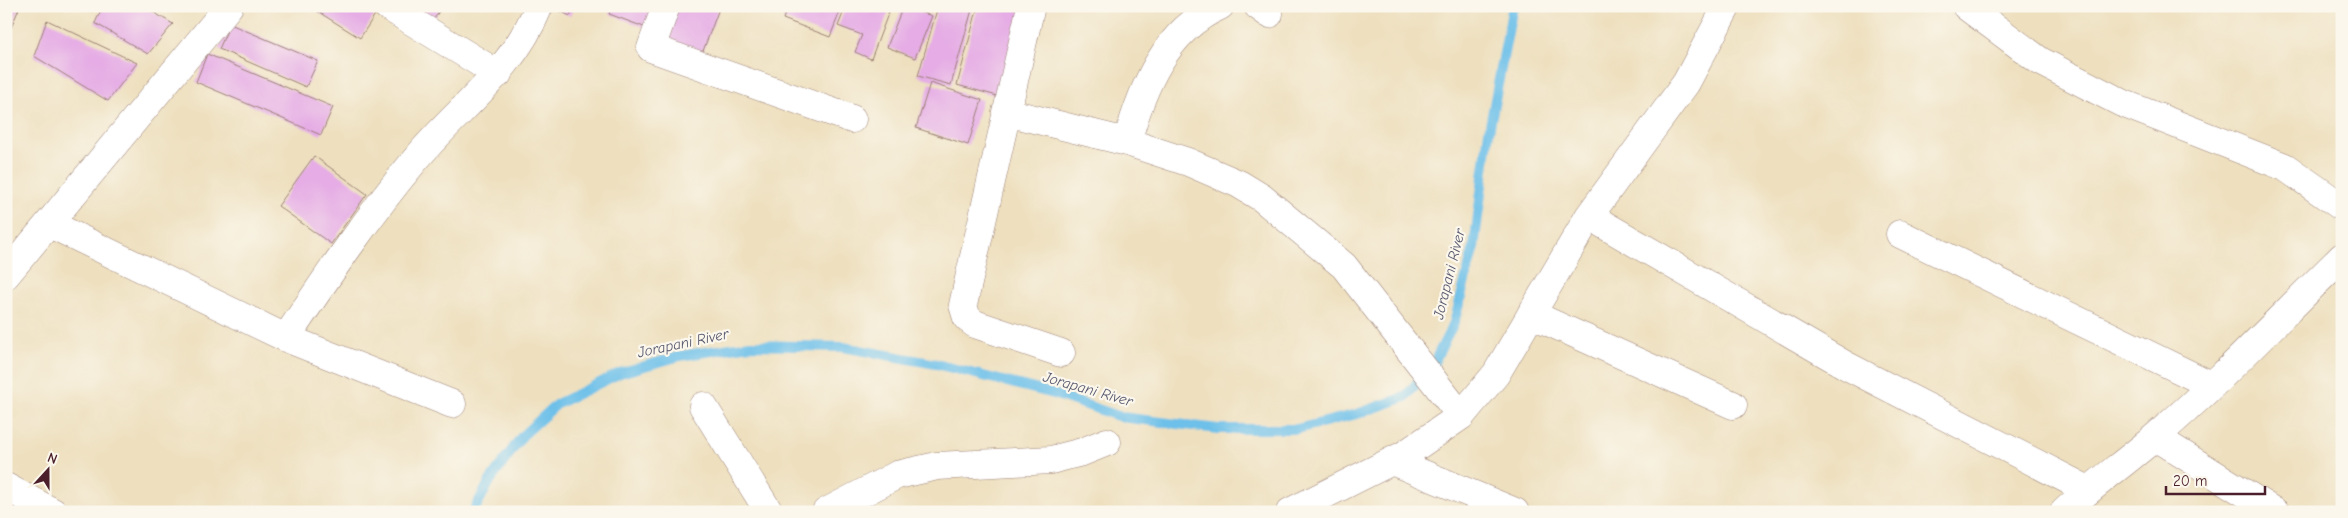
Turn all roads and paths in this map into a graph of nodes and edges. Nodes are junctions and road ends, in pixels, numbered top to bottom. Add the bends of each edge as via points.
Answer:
1 (229, 6) edge
2 (386, 6) edge
3 (539, 6) edge
4 (666, 6) edge
5 (1030, 6) edge
6 (1220, 6) edge
7 (1727, 6) edge
8 (1966, 6) edge
9 (498, 74) junction
10 (1006, 112) junction
11 (852, 119) dead end
12 (1127, 142) junction
13 (2342, 207) edge
14 (1590, 216) junction
15 (50, 224) junction
16 (1900, 234) dead end
17 (2342, 257) edge
18 (8, 269) edge
19 (1531, 314) junction
20 (286, 338) junction
21 (1062, 353) dead end
22 (2211, 385) junction
23 (452, 404) dead end
24 (1452, 405) junction
25 (1733, 405) dead end
26 (703, 406) dead end
27 (2155, 437) junction
28 (1107, 442) dead end
29 (1392, 461) junction
30 (6, 487) edge
31 (2088, 490) junction
32 (53, 512) edge
33 (769, 512) edge
34 (826, 512) edge
35 (1290, 512) edge
36 (1515, 512) edge
37 (2064, 512) edge
38 (2275, 512) edge

1 - 15 street
2 - 9 street
3 - 9 street via 521,44
4 - 11 street via 651,48
5 - 10 street
6 - 12 street via 1187,28 1163,56 1145,91
7 - 14 street via 1686,83
8 - 13 street via 2040,61 2122,103 2285,167
9 - 20 street via 394,186 359,230
10 - 12 street
10 - 21 street via 963,305 964,314 975,324
12 - 24 street via 1210,171 1262,198 1344,266
14 - 19 street
14 - 31 street via 1847,366
15 - 18 street
15 - 20 street
16 - 22 street
17 - 22 street
19 - 24 street via 1496,374
19 - 25 street
20 - 23 street
22 - 27 street
24 - 29 street
26 - 33 street
27 - 31 street
27 - 38 street
28 - 34 street via 1051,460 937,466 897,474
29 - 35 street
29 - 36 street
30 - 32 street
31 - 37 street

